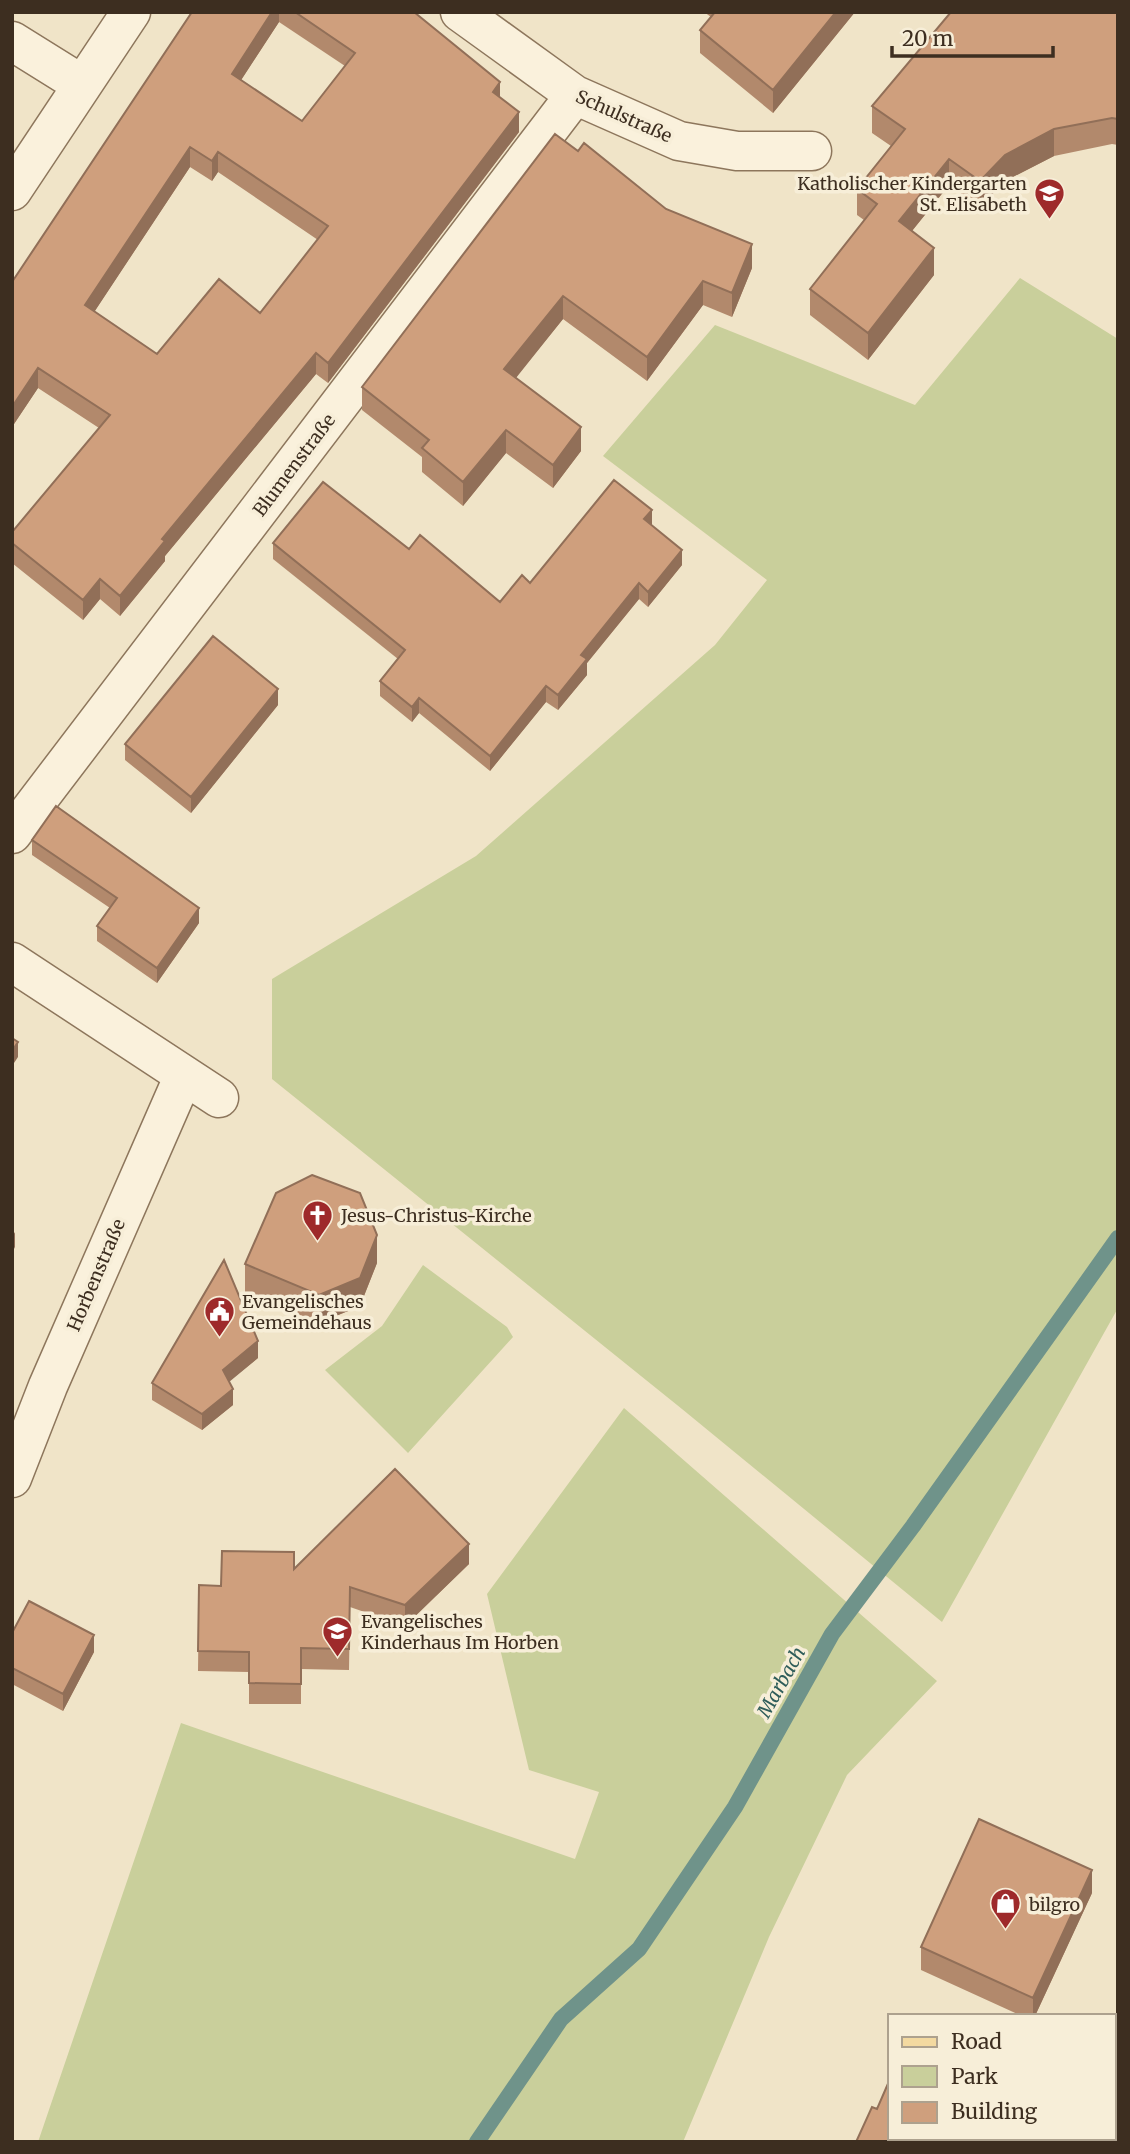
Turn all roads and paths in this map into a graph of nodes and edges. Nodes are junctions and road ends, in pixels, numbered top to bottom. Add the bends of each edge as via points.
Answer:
1 (131, 12) edge
2 (460, 12) edge
3 (12, 41) edge
4 (81, 85) junction
5 (575, 95) junction
6 (812, 150) dead end
7 (12, 191) edge
8 (12, 834) edge
9 (12, 962) edge
10 (184, 1075) junction
11 (219, 1098) dead end
12 (12, 1478) edge

1 - 4 street
2 - 5 street, Schulstraße
3 - 4 street
4 - 7 street
5 - 6 street, Schulstraße via 679,141 737,151
5 - 8 street, Blumenstraße
9 - 10 street
10 - 11 street
10 - 12 street, Horbenstraße

